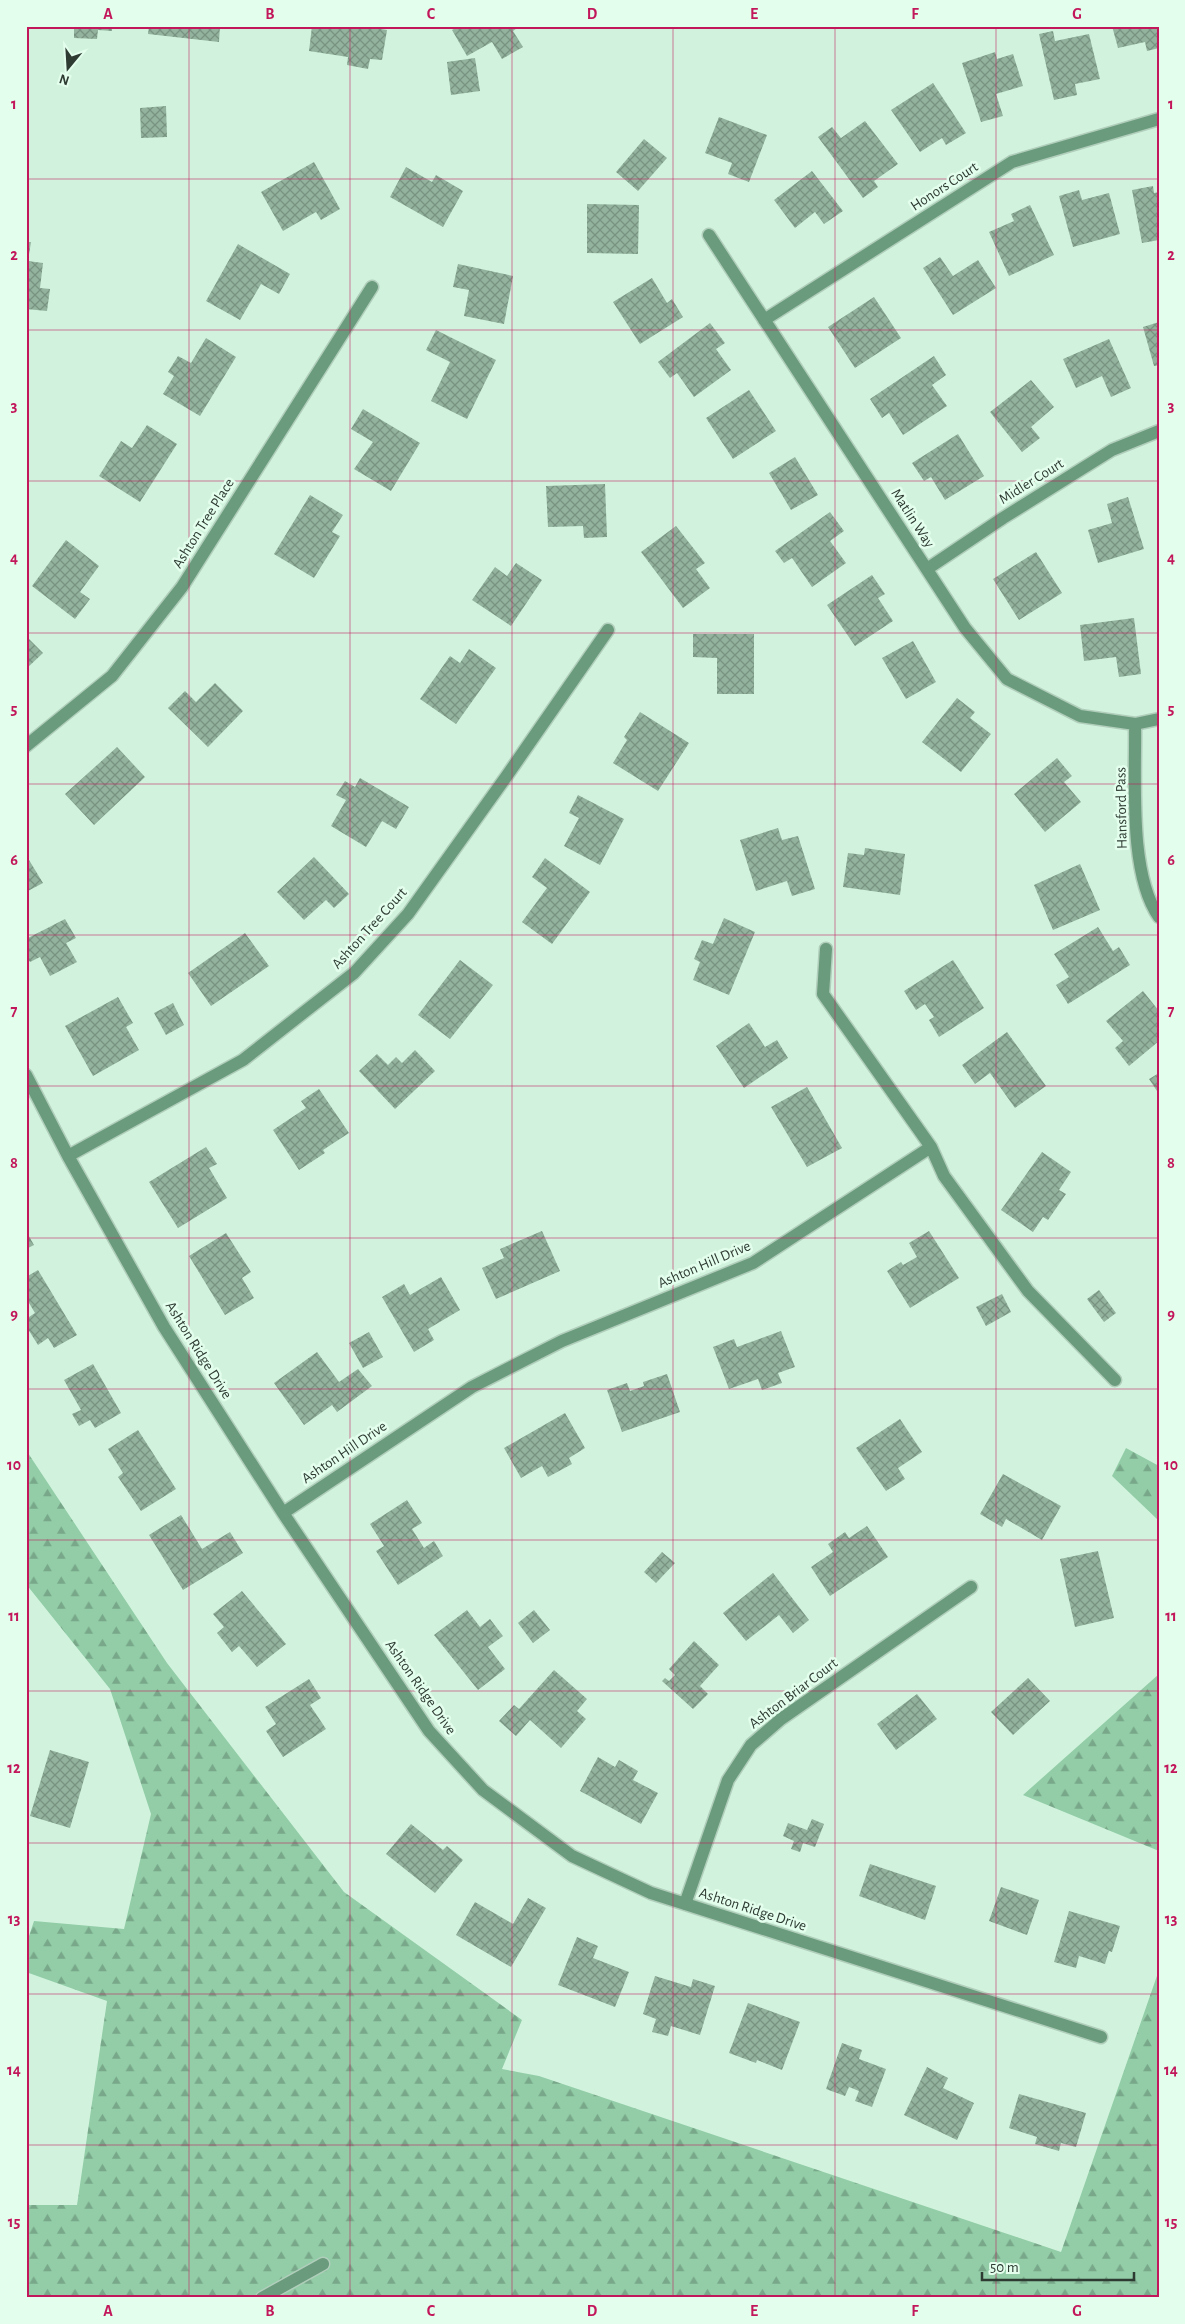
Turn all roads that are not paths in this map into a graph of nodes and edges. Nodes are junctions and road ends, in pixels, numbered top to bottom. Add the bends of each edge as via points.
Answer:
1 (1159, 120) edge
2 (709, 235) dead end
3 (372, 287) dead end
4 (764, 320) junction
5 (1159, 431) edge
6 (926, 569) junction
7 (608, 630) dead end
8 (1159, 719) edge
9 (1135, 724) junction
10 (26, 746) edge
11 (1159, 917) edge
12 (826, 949) dead end
13 (26, 1075) edge
14 (931, 1147) junction
15 (68, 1156) junction
16 (1115, 1380) dead end
17 (282, 1513) junction
18 (971, 1587) dead end
19 (685, 1904) junction
20 (1101, 2037) dead end
21 (323, 2264) dead end
22 (262, 2298) edge

1 - 4 street, Honors Court via 1012,162
2 - 4 street, Matlin Way
3 - 10 street, Ashton Tree Place via 182,587 112,676
4 - 6 street, Matlin Way
5 - 6 street, Midler Court via 1112,450
6 - 9 street, Matlin Way via 965,628 1007,679 1080,716
7 - 15 street, Ashton Tree Court via 408,914 354,973 243,1060
8 - 9 street, Matlin Way
9 - 11 street, Hansford Pass via 1136,849 1151,907
12 - 14 street via 823,994
13 - 15 street, Ashton Ridge Drive
14 - 16 street via 944,1176 1028,1290
14 - 17 street, Ashton Hill Drive via 753,1264 562,1340 472,1387
15 - 17 street, Ashton Ridge Drive via 164,1327
17 - 19 street, Ashton Ridge Drive via 429,1732 483,1790 572,1856 651,1893
18 - 19 street, Ashton Briar Court via 781,1719 751,1745 728,1780
19 - 20 street, Ashton Ridge Drive
21 - 22 street

